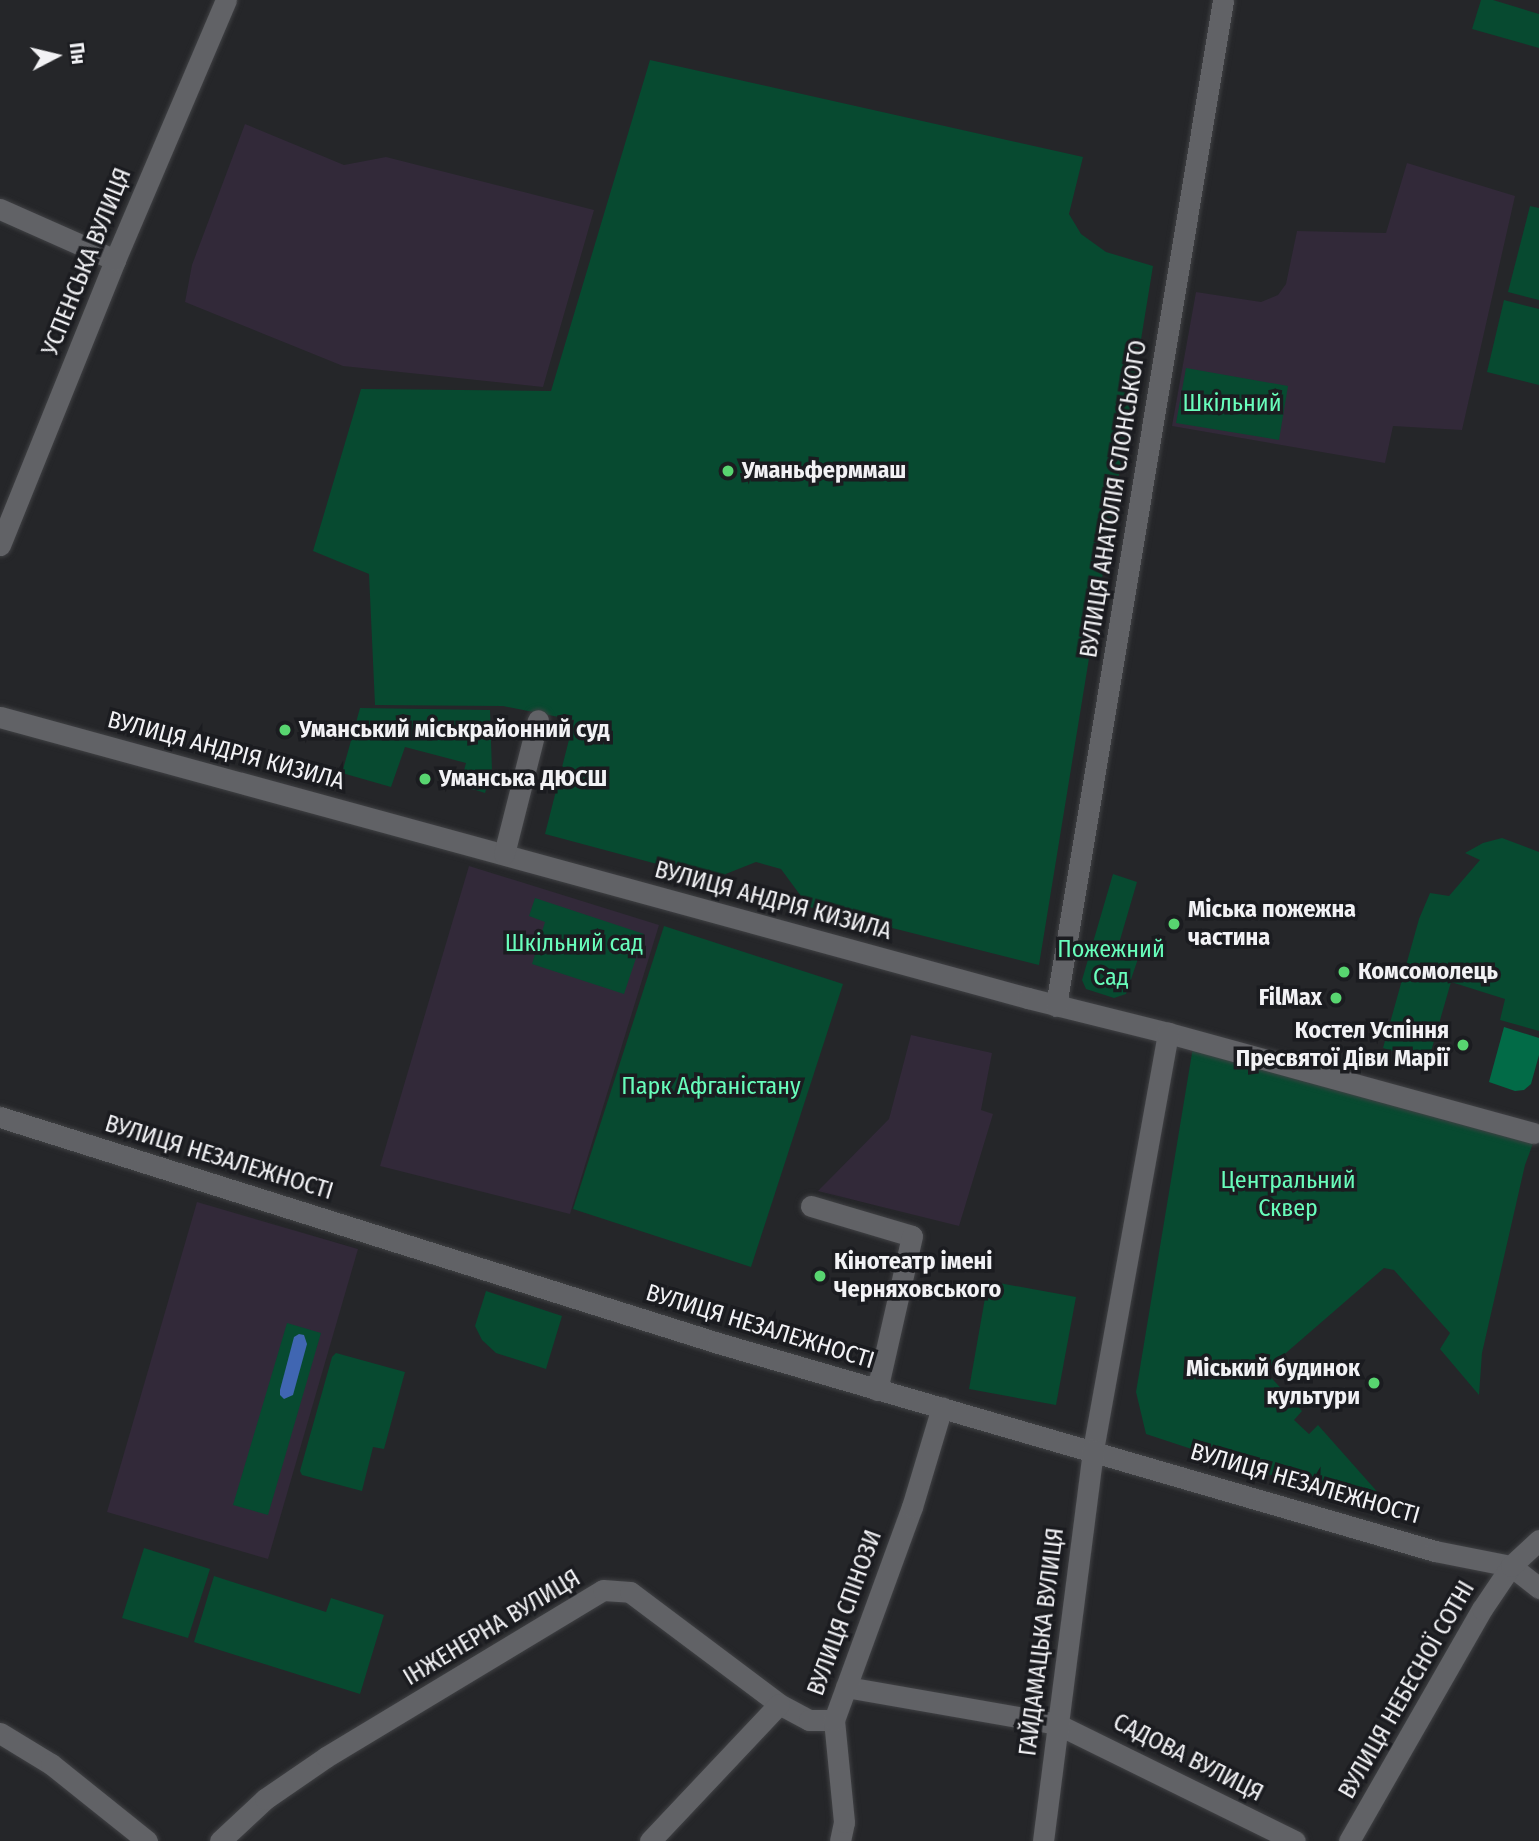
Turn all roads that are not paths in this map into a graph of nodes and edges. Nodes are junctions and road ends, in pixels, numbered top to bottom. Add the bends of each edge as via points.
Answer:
1 (226, 0) edge
2 (1223, 0) edge
3 (0, 209) edge
4 (115, 260) junction
5 (0, 545) edge
6 (0, 717) edge
7 (538, 720) dead end
8 (504, 855) junction
9 (1056, 1006) junction
10 (1168, 1032) junction
11 (0, 1117) edge
12 (1534, 1133) dead end
13 (811, 1206) dead end
14 (877, 1390) junction
15 (942, 1407) junction
16 (1093, 1450) junction
17 (1539, 1540) edge
18 (1511, 1566) junction
19 (1539, 1588) edge
20 (846, 1687) junction
21 (779, 1704) junction
22 (834, 1720) junction
23 (1057, 1724) junction
24 (0, 1733) edge
25 (145, 1838) edge
26 (220, 1841) edge
27 (650, 1841) edge
28 (840, 1841) edge
29 (1043, 1841) edge
30 (1295, 1841) edge
31 (1349, 1841) edge

1 - 4 street, УСПЕНСЬКА ВУЛИЦЯ
2 - 9 street, ВУЛИЦЯ АНАТОЛІЯ СЛОНСЬКОГО
3 - 4 street
4 - 5 street, УСПЕНСЬКА ВУЛИЦЯ
6 - 8 street, ВУЛИЦЯ АНДРІЯ КИЗИЛА
7 - 8 street
8 - 9 street, ВУЛИЦЯ АНДРІЯ КИЗИЛА
9 - 10 street, ВУЛИЦЯ АНДРІЯ КИЗИЛА
10 - 12 street, ВУЛИЦЯ АНДРІЯ КИЗИЛА
10 - 16 street, ГАЙДАМАЦЬКА ВУЛИЦЯ
11 - 14 street, ВУЛИЦЯ НЕЗАЛЕЖНОСТІ
13 - 14 street via 912,1236
14 - 15 street, ВУЛИЦЯ НЕЗАЛЕЖНОСТІ
15 - 16 street, ВУЛИЦЯ НЕЗАЛЕЖНОСТІ
15 - 20 street, ВУЛИЦЯ СПІНОЗИ via 912,1507
16 - 18 street, ВУЛИЦЯ НЕЗАЛЕЖНОСТІ via 1435,1550
16 - 23 street, ГАЙДАМАЦЬКА ВУЛИЦЯ
17 - 18 street, ВУЛИЦЯ НЕБЕСНОЇ СОТНІ
18 - 19 street
18 - 31 street, ВУЛИЦЯ НЕБЕСНОЇ СОТНІ
20 - 22 street, ВУЛИЦЯ СПІНОЗИ
20 - 23 street, САДОВА ВУЛИЦЯ
21 - 22 street, ІНЖЕНЕРНА ВУЛИЦЯ via 809,1720
21 - 26 street, ІНЖЕНЕРНА ВУЛИЦЯ via 630,1592 603,1590 326,1757 265,1799
21 - 27 street
22 - 28 street, ВУЛИЦЯ СПІНОЗИ via 844,1822
23 - 29 street, ГАЙДАМАЦЬКА ВУЛИЦЯ
23 - 30 street, САДОВА ВУЛИЦЯ
24 - 25 street via 51,1764

